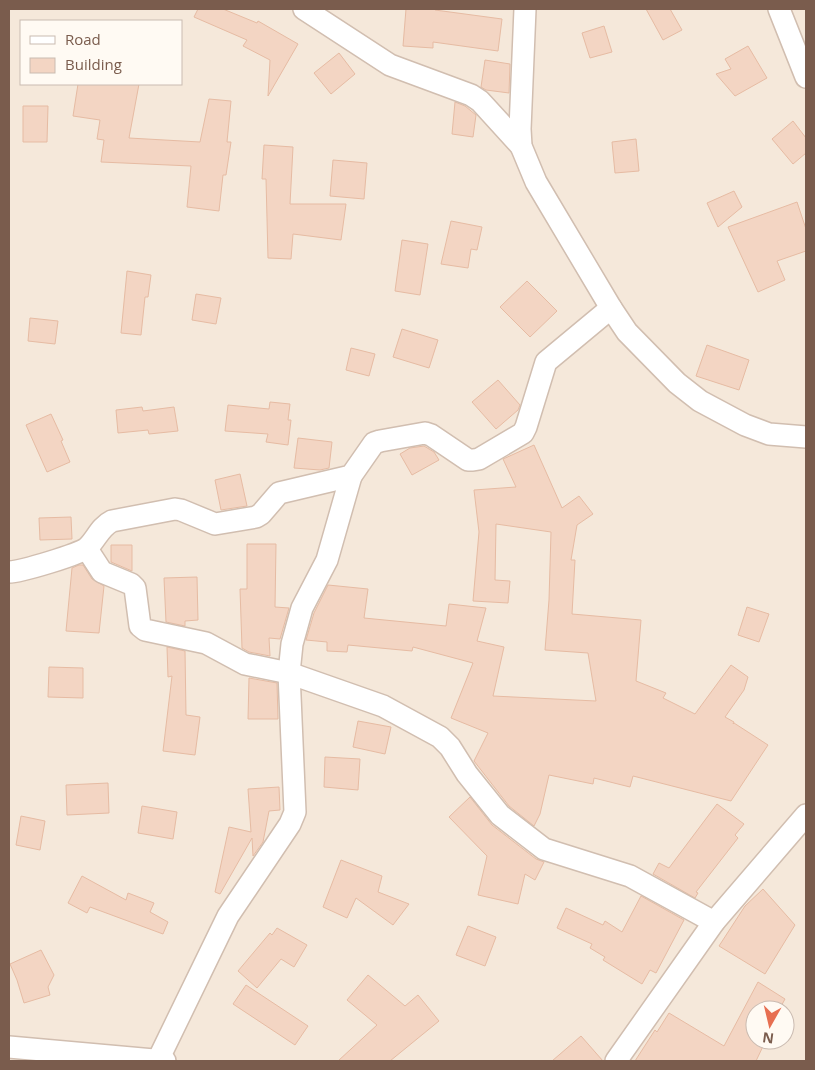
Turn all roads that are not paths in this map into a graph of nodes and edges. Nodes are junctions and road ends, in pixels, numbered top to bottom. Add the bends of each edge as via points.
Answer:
1 (304, 9) edge
2 (525, 9) edge
3 (779, 9) edge
4 (806, 77) edge
5 (524, 154) junction
6 (611, 308) junction
7 (806, 437) edge
8 (351, 476) junction
9 (87, 549) junction
10 (9, 572) edge
11 (289, 673) junction
12 (806, 815) edge
13 (714, 922) junction
14 (9, 1047) edge
15 (162, 1061) edge
16 (616, 1061) edge

1 - 5 street via 390,65 471,95 480,101
2 - 5 street via 520,129
3 - 4 street
5 - 6 street via 536,182
6 - 7 street via 628,332 677,383 700,401 769,434
6 - 8 street via 546,362 522,433 479,460 468,460 425,433 380,441 374,444
8 - 9 street via 279,493 262,514 222,524 181,510 112,522 104,525
8 - 11 street via 326,560 302,608 292,644
9 - 10 street
9 - 11 street via 102,572 135,588 140,626 145,630 206,643 245,664
11 - 13 street via 383,706 440,737 500,815 544,849 630,876
11 - 15 street via 294,812 290,824 228,916
12 - 13 street
13 - 16 street
14 - 15 street

